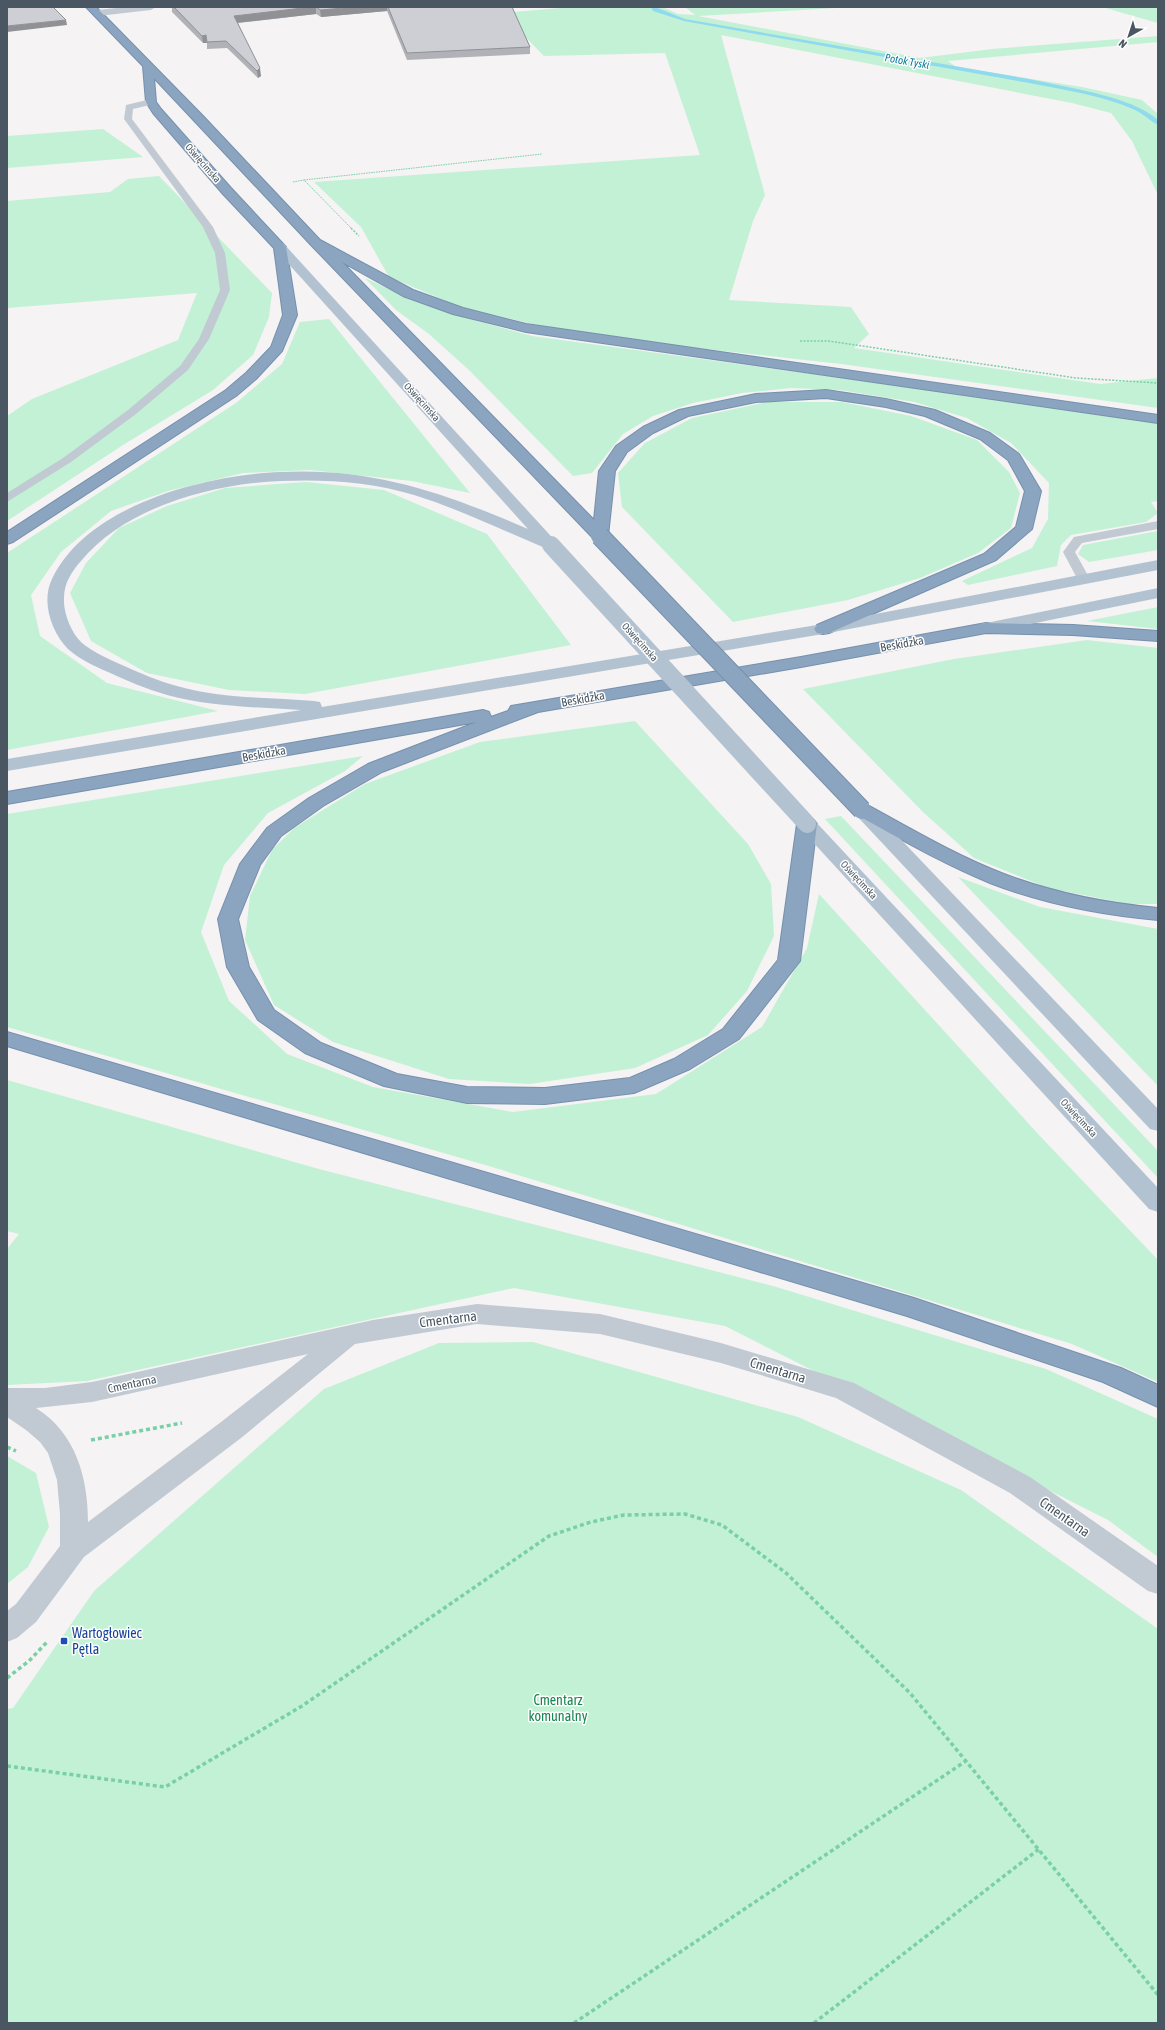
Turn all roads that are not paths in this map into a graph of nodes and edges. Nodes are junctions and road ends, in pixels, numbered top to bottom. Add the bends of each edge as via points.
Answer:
1 (151, 7) edge
2 (95, 10) edge
3 (148, 66) junction
4 (151, 102) junction
5 (316, 243) junction
6 (280, 247) junction
7 (1158, 419) edge
8 (7, 498) edge
9 (1158, 525) edge
10 (600, 536) junction
11 (7, 539) edge
12 (551, 545) junction
13 (1158, 565) edge
14 (1084, 579) junction
15 (1158, 593) edge
16 (986, 628) junction
17 (823, 629) junction
18 (1158, 636) edge
19 (532, 708) junction
20 (345, 709) junction
21 (7, 765) edge
22 (7, 798) edge
23 (862, 810) junction
24 (807, 824) junction
25 (1158, 914) edge
26 (7, 1039) edge
27 (1158, 1123) edge
28 (1158, 1204) edge
29 (348, 1336) junction
30 (1158, 1397) edge
31 (7, 1398) edge
32 (7, 1404) edge
33 (74, 1549) junction
34 (1158, 1582) edge
35 (7, 1629) edge

1 - 2 street
2 - 3 highway
3 - 4 highway
3 - 5 highway
4 - 6 highway, Oświęcimska
4 - 8 lane via 129,107 128,119 208,227 220,253 225,290 204,339 184,368 132,412 67,460
5 - 7 highway via 408,293 458,311 526,328
5 - 10 highway
6 - 11 highway via 290,315 276,348 251,376 230,393
6 - 12 main road, Oświęcimska
9 - 14 lane via 1078,540 1068,552
10 - 17 highway via 606,471 621,449 648,430 669,420 717,405 756,398 826,394 886,403 930,412 985,436 1014,457 1033,491 1024,529 990,557
10 - 23 highway, bridge
12 - 20 main road via 466,509 397,485 355,479 280,476 230,482 166,499 130,512 88,541 67,566 57,585 55,600 60,622 73,644 97,660 126,674 174,691 209,698
12 - 24 main road, Oświęcimska, bridge
13 - 14 main road
14 - 17 main road
15 - 16 main road, Beskidzka
16 - 18 highway via 1073,630
16 - 19 highway, Beskidzka
17 - 20 main road
19 - 22 highway, Beskidzka
19 - 24 highway via 375,768 316,802 274,832 250,864 228,919 238,967 266,1015 313,1048 399,1082 468,1095 545,1096 634,1085 682,1064 731,1034 789,961
20 - 21 main road
23 - 25 highway via 975,869 1030,891 1117,911
23 - 27 main road
24 - 28 main road, Oświęcimska
26 - 30 highway via 914,1308 1112,1375
29 - 31 street, Cmentarna via 92,1392 45,1398
29 - 33 street, Cmentarna via 232,1430
29 - 34 street, Cmentarna via 476,1314 600,1324 721,1353 845,1390 1020,1485
32 - 33 street via 37,1422 57,1446 70,1475 75,1513
33 - 35 street, Cmentarna via 26,1613

